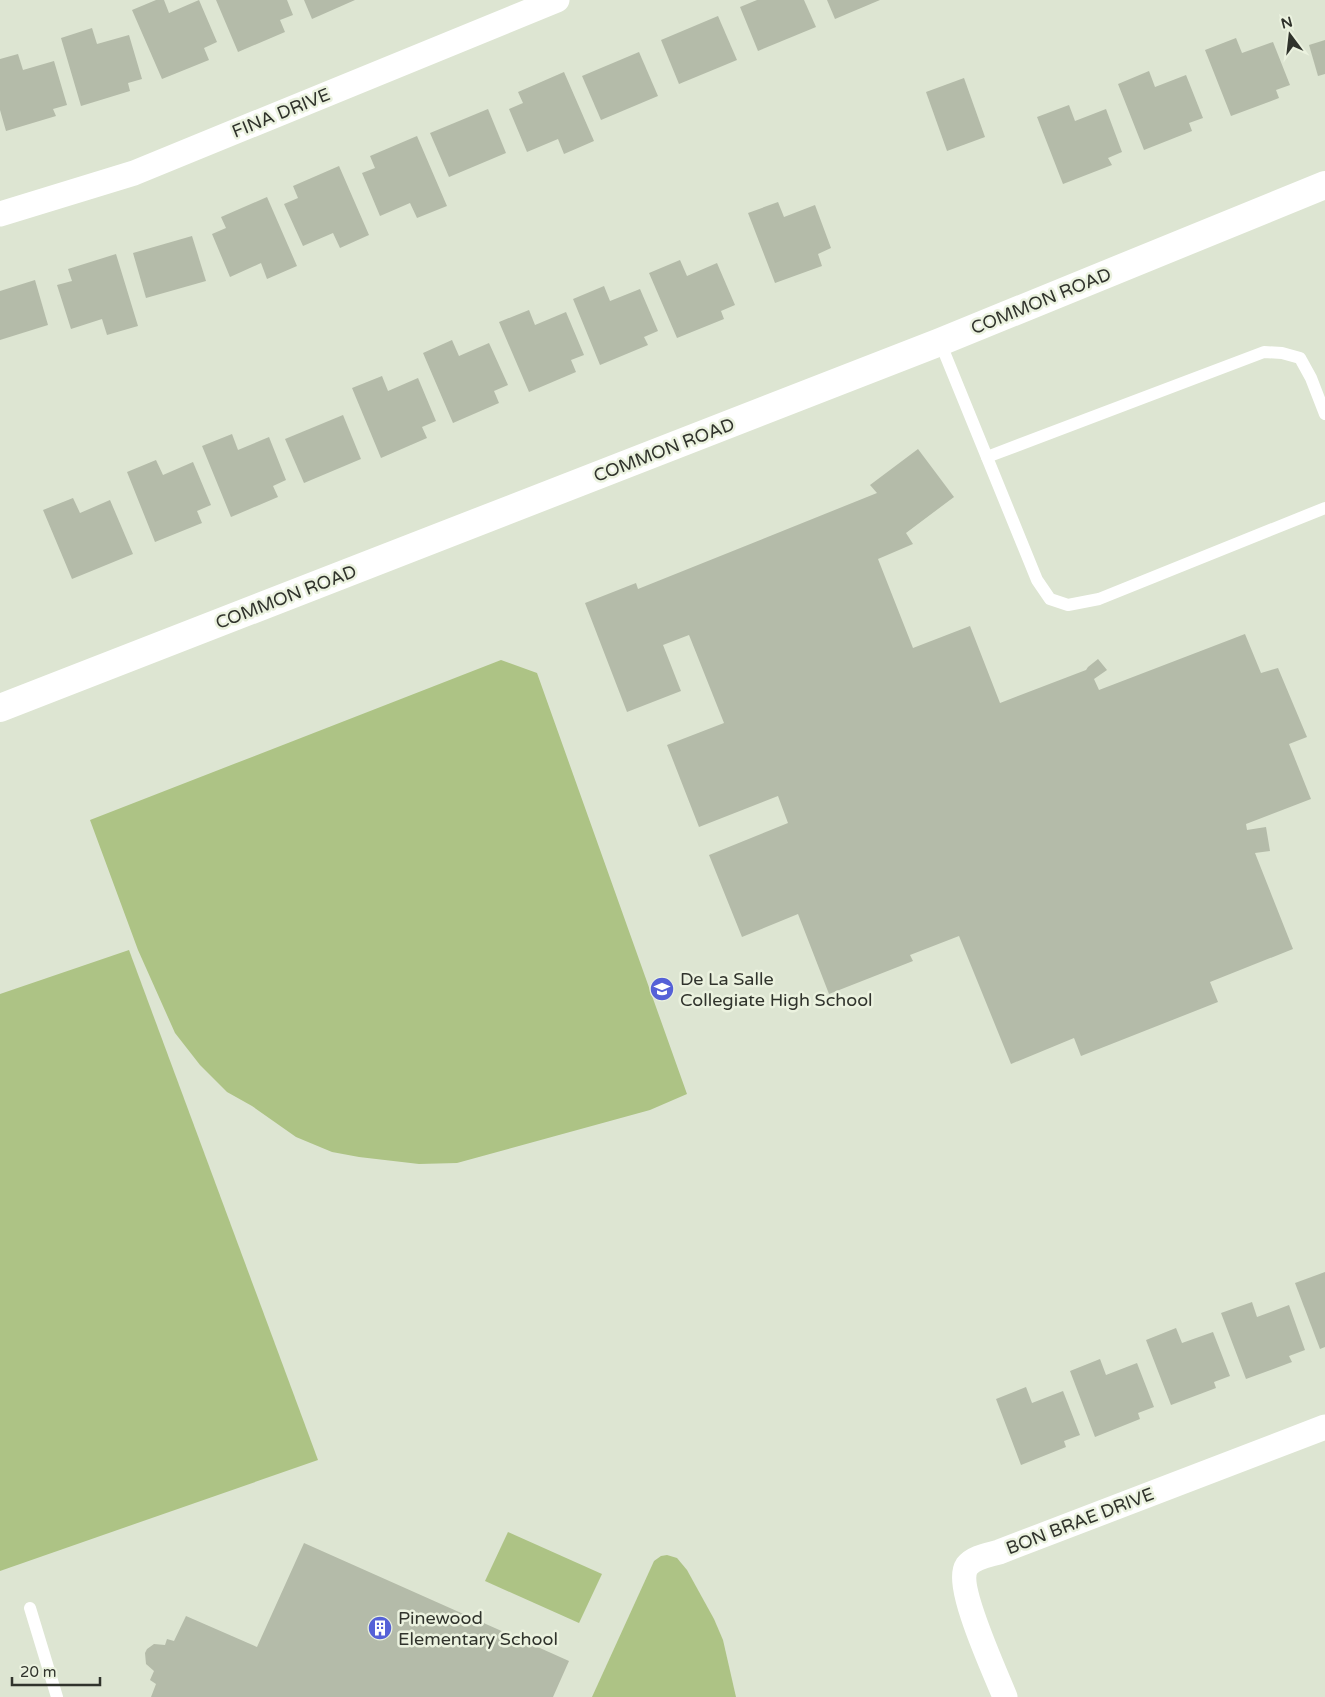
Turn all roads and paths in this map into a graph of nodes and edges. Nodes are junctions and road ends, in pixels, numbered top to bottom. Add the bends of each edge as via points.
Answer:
1 (557, 0) edge
2 (1325, 185) edge
3 (0, 214) edge
4 (940, 342) junction
5 (1325, 414) edge
6 (987, 457) junction
7 (1325, 508) edge
8 (0, 708) edge
9 (1325, 1427) edge
10 (30, 1608) dead end
11 (57, 1697) edge
12 (1005, 1697) edge

1 - 3 street, FINA DRIVE via 134,173
2 - 4 street, COMMON ROAD
4 - 6 lane
4 - 8 street, COMMON ROAD
5 - 6 lane via 1300,358 1264,352
6 - 7 lane via 1037,580 1050,599 1068,605 1100,599
9 - 12 street, BON BRAE DRIVE via 972,1560 963,1575 966,1596
10 - 11 lane

